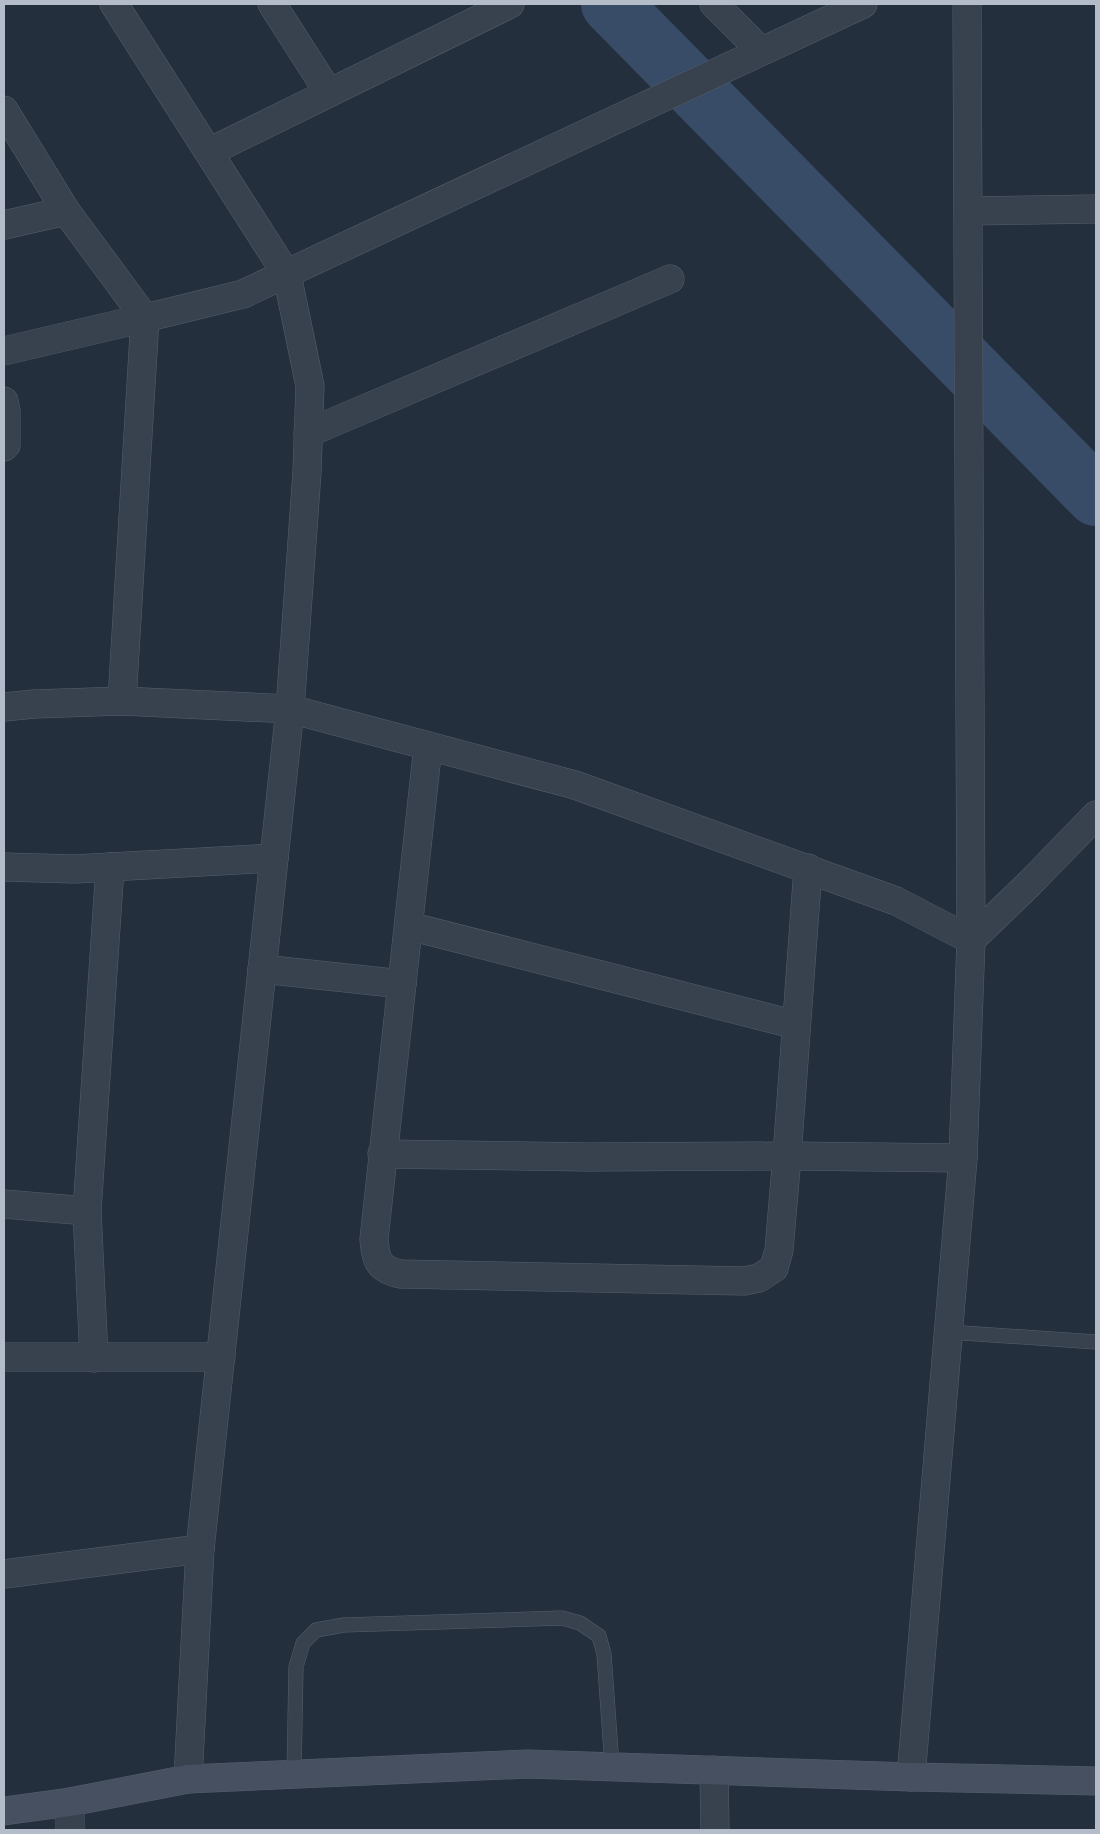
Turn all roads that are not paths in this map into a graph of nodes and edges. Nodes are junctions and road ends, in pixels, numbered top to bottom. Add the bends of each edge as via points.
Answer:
1 (114, 4) edge
2 (272, 4) edge
3 (510, 4) edge
4 (863, 4) edge
5 (968, 4) edge
6 (722, 7) edge
7 (761, 52) junction
8 (329, 93) junction
9 (4, 110) edge
10 (209, 152) junction
11 (1096, 209) edge
12 (66, 210) junction
13 (969, 211) junction
14 (4, 225) edge
15 (287, 275) junction
16 (670, 279) dead end
17 (146, 318) junction
18 (4, 352) edge
19 (4, 401) edge
20 (308, 434) junction
21 (4, 447) edge
22 (122, 701) junction
23 (4, 707) edge
24 (290, 709) junction
25 (428, 746) junction
26 (1092, 827) edge
27 (274, 858) junction
28 (4, 867) edge
29 (110, 867) junction
30 (808, 868) junction
31 (409, 926) junction
32 (971, 940) junction
33 (262, 969) junction
34 (402, 984) junction
35 (796, 1026) junction
36 (382, 1154) junction
37 (787, 1156) junction
38 (963, 1158) junction
39 (4, 1204) edge
40 (87, 1211) junction
41 (948, 1332) junction
42 (1096, 1342) edge
43 (221, 1356) junction
44 (4, 1357) edge
45 (94, 1358) junction
46 (200, 1549) junction
47 (4, 1574) edge
48 (612, 1766) junction
49 (714, 1770) junction
50 (294, 1774) junction
51 (911, 1777) junction
52 (188, 1779) junction
53 (1096, 1782) edge
54 (70, 1802) junction
55 (4, 1810) edge
56 (70, 1830) edge
57 (715, 1830) edge

1 - 10 street
2 - 8 street
3 - 8 street
4 - 7 street
5 - 13 street
6 - 7 street
7 - 15 street
8 - 10 street
9 - 12 street
10 - 15 street
11 - 13 street
12 - 14 street
12 - 17 street
13 - 32 street
15 - 17 street via 244,294
15 - 20 street via 310,386
16 - 20 street
17 - 18 street
17 - 22 street
19 - 21 street
20 - 24 street
22 - 23 street
22 - 24 street
24 - 25 street
24 - 27 street
25 - 30 street via 575,785
25 - 31 street
26 - 32 street
27 - 29 street
27 - 33 street
28 - 29 street
29 - 40 street
30 - 32 street via 896,901
30 - 35 street
31 - 34 street
31 - 35 street
32 - 38 street
33 - 34 street
33 - 43 street
34 - 36 street
35 - 37 street
36 - 37 street via 587,1158
36 - 37 street via 374,1239 376,1259 387,1271 401,1274 744,1281 760,1278 774,1268 779,1250
37 - 38 street
38 - 41 street
39 - 40 street
40 - 45 street
41 - 42 lane
41 - 51 street
43 - 45 street
43 - 46 street
44 - 45 street
46 - 47 street
46 - 52 street
48 - 49 main road
48 - 50 main road via 528,1764
48 - 50 lane via 604,1654 599,1636 580,1623 562,1618 344,1625 316,1630 304,1643 296,1667
49 - 51 main road
49 - 57 street
50 - 52 main road
51 - 53 main road
52 - 54 main road
54 - 55 main road
54 - 56 street

